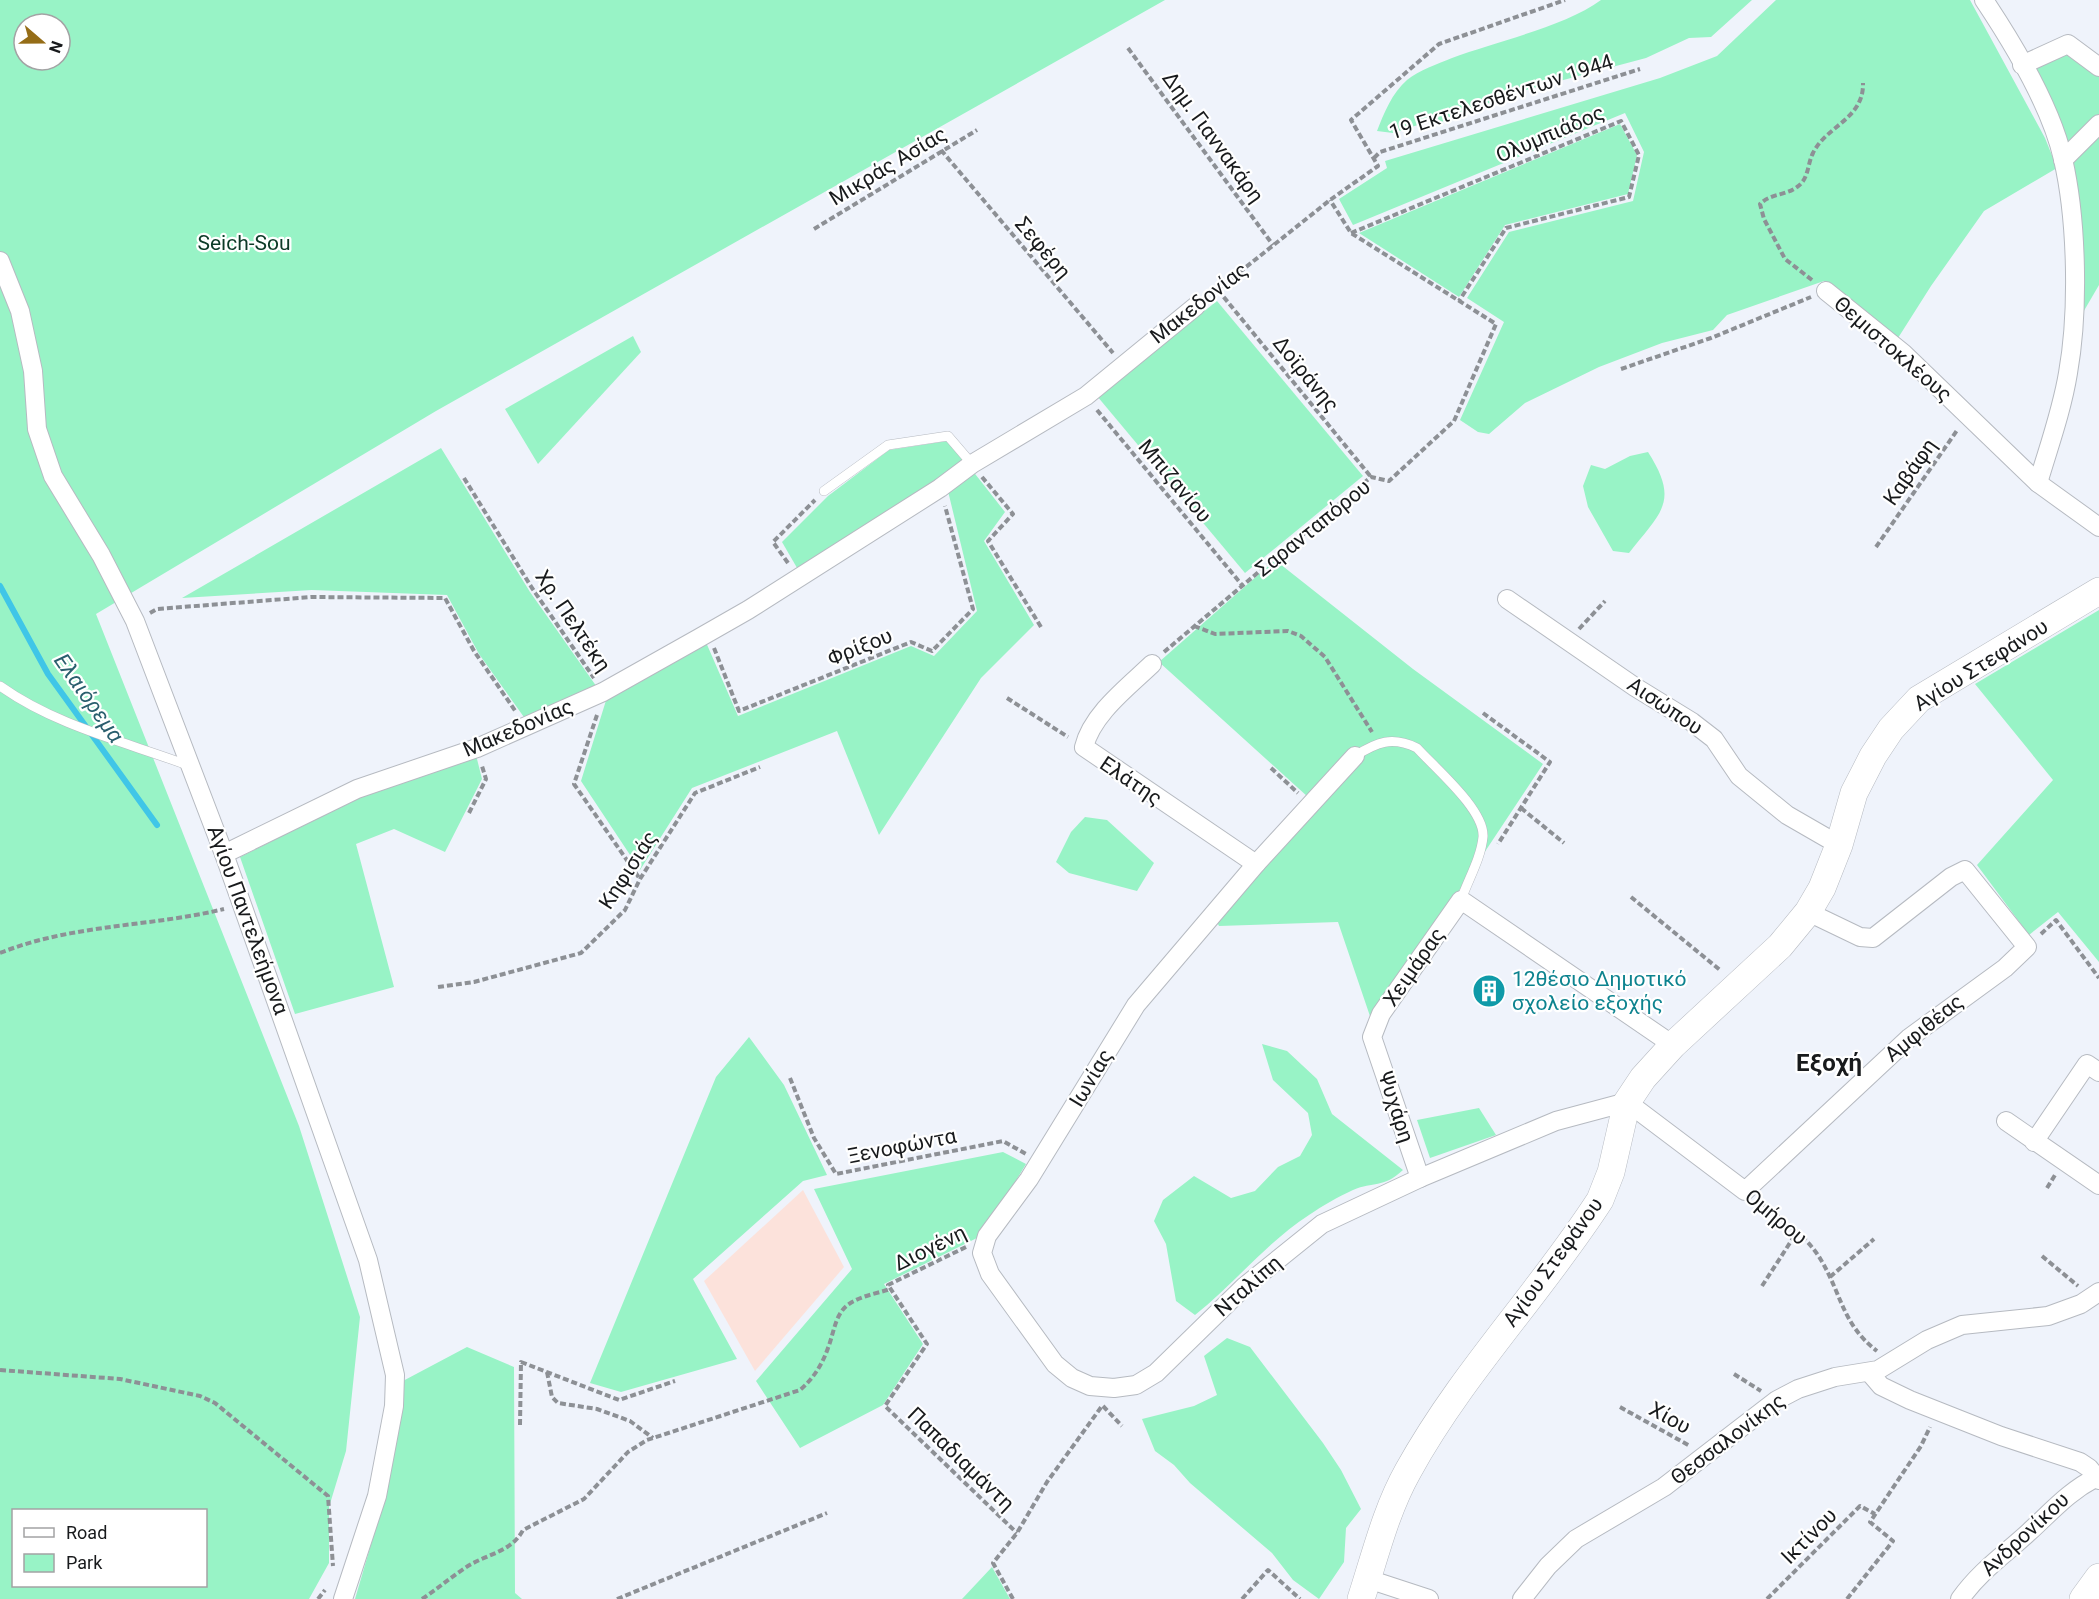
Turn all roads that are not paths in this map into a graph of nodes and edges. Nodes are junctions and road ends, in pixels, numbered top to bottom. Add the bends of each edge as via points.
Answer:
1 (1984, 0) edge
2 (2022, 65) junction
3 (2099, 67) edge
4 (2099, 124) edge
5 (2063, 160) junction
6 (0, 261) edge
7 (1826, 291) road end
8 (1196, 306) road end
9 (972, 464) junction
10 (2038, 483) junction
11 (824, 491) road end
12 (2099, 527) edge
13 (2099, 591) edge
14 (1507, 599) dead end
15 (1152, 664) road end
16 (0, 686) edge
17 (1355, 756) joint
18 (190, 766) junction
19 (1839, 845) junction
20 (224, 855) junction
21 (1256, 864) junction
22 (1461, 900) junction
23 (1808, 912) junction
24 (1372, 1037) joint
25 (1673, 1045) junction
26 (2093, 1068) edge
27 (1627, 1102) junction
28 (2006, 1121) dead end
29 (2034, 1142) junction
30 (1420, 1178) junction
31 (2099, 1185) edge
32 (1745, 1191) joint
33 (2097, 1294) edge
34 (1869, 1372) junction
35 (1114, 1388) joint
36 (2098, 1479) edge
37 (2099, 1577) edge
38 (1365, 1589) edge
39 (343, 1599) edge
40 (1429, 1599) edge
41 (1522, 1599) edge
42 (1960, 1599) edge
43 (2083, 1599) edge

1 - 2 street
2 - 3 street via 2068,44
2 - 5 street via 2046,113
4 - 5 street
5 - 10 street via 2073,230 2073,325 2058,419
6 - 18 street, Αγίου Παντελεήμονα via 20,311 33,371 37,429 53,476 135,621
7 - 10 street, Θεμιστοκλέους via 1903,353
8 - 9 street, Μακεδονίας via 1086,396
9 - 11 lane via 948,436 888,445
9 - 20 street, Μακεδονίας via 800,578 603,692 477,748 357,789
10 - 12 street, Θεμιστοκλέους
13 - 19 street, Αγίου Στεφάνου via 1920,699 1891,729 1873,756 1854,793
14 - 19 street, Αισώπου via 1692,722 1714,739 1739,776 1787,815
15 - 21 street, Ελάτης via 1088,732 1084,747
16 - 18 lane via 26,704 71,724
17 - 21 street, Ιωνίας
17 - 22 lane via 1378,742 1395,740 1417,747 1477,815 1483,840
18 - 20 street, Αγίου Παντελεήμονα
19 - 23 street, Αγίου Στεφάνου
20 - 39 street, Αγίου Παντελεήμονα via 368,1260 395,1375 393,1420 377,1496
21 - 35 street, Ιωνίας via 1136,1005 1039,1162 987,1236 982,1253 990,1274 1055,1364 1090,1386
22 - 24 street, Χειμάρας via 1381,1014
22 - 25 street
23 - 25 street, Αγίου Στεφάνου via 1780,946
23 - 32 street, Αμφιθέας via 1860,937 1873,938 1965,870 2027,947 2005,968 1901,1045
24 - 30 street, Ψυχάρη
25 - 27 street, Αγίου Στεφάνου
26 - 29 street
27 - 30 street, Νταλίπη via 1556,1121
27 - 32 street, Ομήρου
27 - 38 street, Αγίου Στεφάνου via 1611,1172 1600,1200 1443,1412 1406,1473 1383,1529
28 - 29 street
29 - 31 street
30 - 35 street, Νταλίπη via 1322,1224 1245,1286 1156,1373 1136,1384
33 - 34 street, Θεσσαλονίκης via 2048,1316 1962,1325
34 - 36 street via 1881,1386 2001,1436 2067,1456 2089,1468
34 - 41 street, Θεσσαλονίκης via 1835,1377 1777,1400 1664,1487 1576,1539
36 - 42 street, Ανδρονίκου via 2074,1488 2001,1553
37 - 43 street
38 - 40 street

